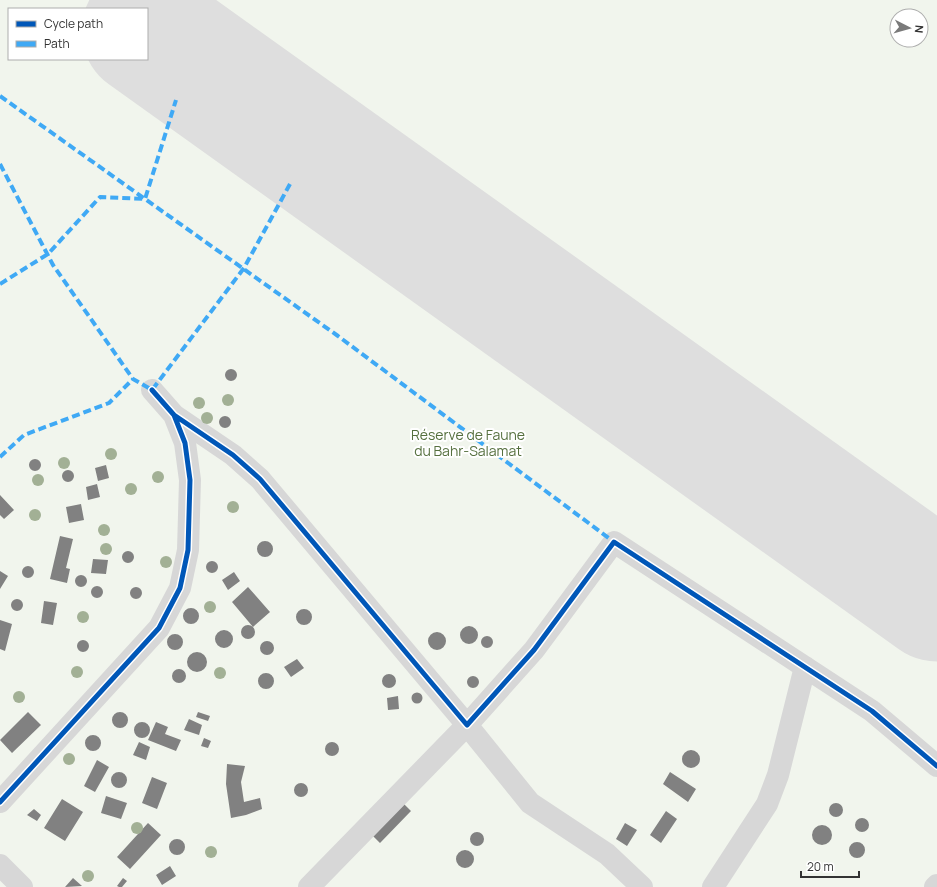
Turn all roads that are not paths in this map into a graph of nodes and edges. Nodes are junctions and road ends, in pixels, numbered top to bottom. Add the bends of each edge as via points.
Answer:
1 (152, 390) dead end
2 (174, 415) junction
3 (805, 667) junction
4 (467, 725) junction
5 (937, 766) edge
6 (0, 802) edge
7 (0, 865) edge
8 (22, 887) edge
9 (309, 887) edge
10 (642, 887) edge
11 (713, 887) edge

1 - 2 street
2 - 4 street via 233,455 260,479
2 - 6 street via 185,443 190,480 188,550 180,588 159,628
3 - 4 street via 614,542 534,650
3 - 5 street via 872,711
3 - 11 street via 778,775 767,804
4 - 9 street
4 - 10 street via 530,803 607,854
7 - 8 street

